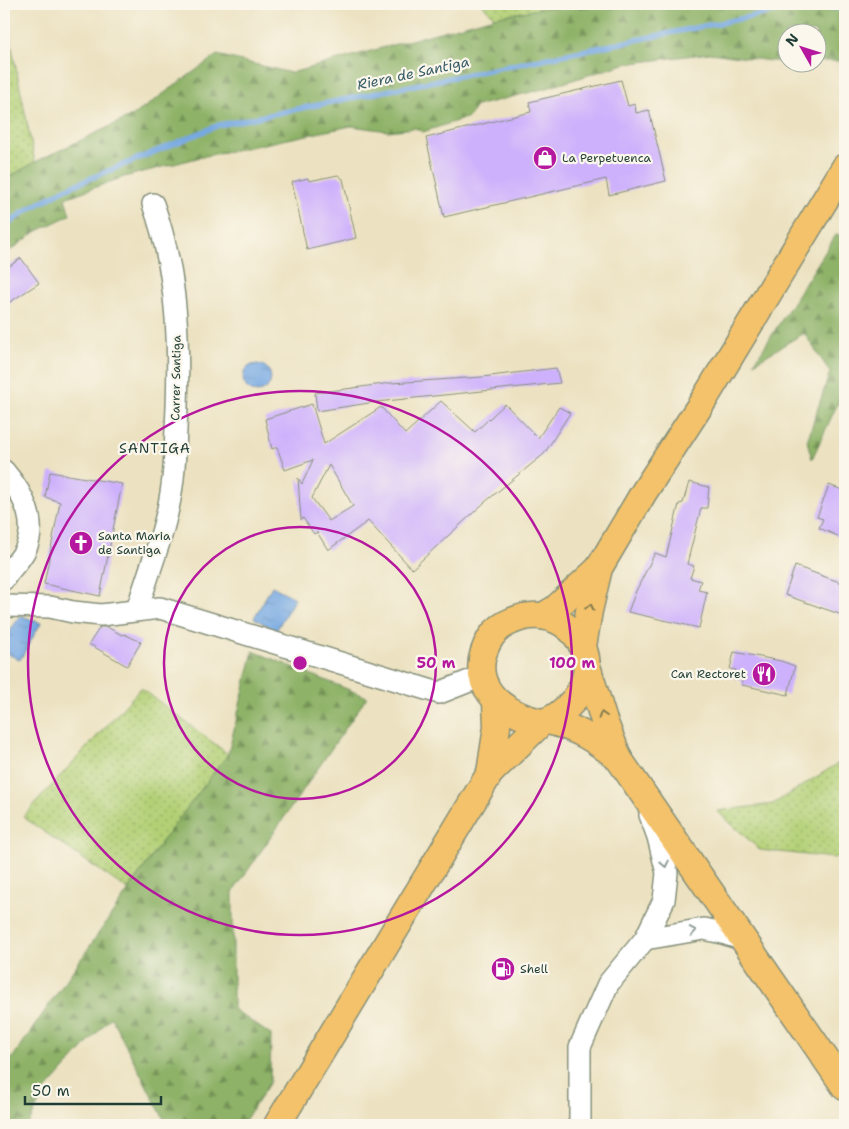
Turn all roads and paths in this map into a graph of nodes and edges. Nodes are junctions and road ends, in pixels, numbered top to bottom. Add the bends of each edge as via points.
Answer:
1 (845, 167) edge
2 (153, 204) dead end
3 (4, 471) edge
4 (599, 568) junction
5 (4, 579) edge
6 (4, 606) edge
7 (137, 610) junction
8 (543, 616) junction
9 (586, 657) junction
10 (482, 676) junction
11 (496, 702) junction
12 (545, 722) junction
13 (620, 759) junction
14 (490, 773) junction
15 (638, 785) junction
16 (645, 939) junction
17 (744, 940) junction
18 (845, 1087) edge
19 (277, 1125) edge
20 (578, 1125) edge

1 - 4 main road
2 - 7 street, Carrer Santiga via 162,228 174,286 178,353 176,416 172,486
3 - 5 street via 25,504 30,532 25,550
4 - 8 main road
9 -> 4 main road via 589,611
6 - 7 street via 50,607 101,615
7 - 10 street via 160,608 439,693
8 - 9 main road via 575,633
8 - 10 main road via 524,615 504,624 492,636 483,656
9 - 12 main road via 584,683 577,696 568,707
13 -> 9 main road via 603,718
10 - 11 main road
11 - 12 main road via 526,719
11 - 14 main road via 497,726
12 - 13 main road via 565,724 597,741
12 - 14 main road
13 - 15 main road
14 - 19 main road
15 -> 16 street via 658,837 667,873 664,900
15 - 17 main road
16 -> 17 street via 704,929
16 - 20 street via 608,984 580,1047
17 - 18 main road

